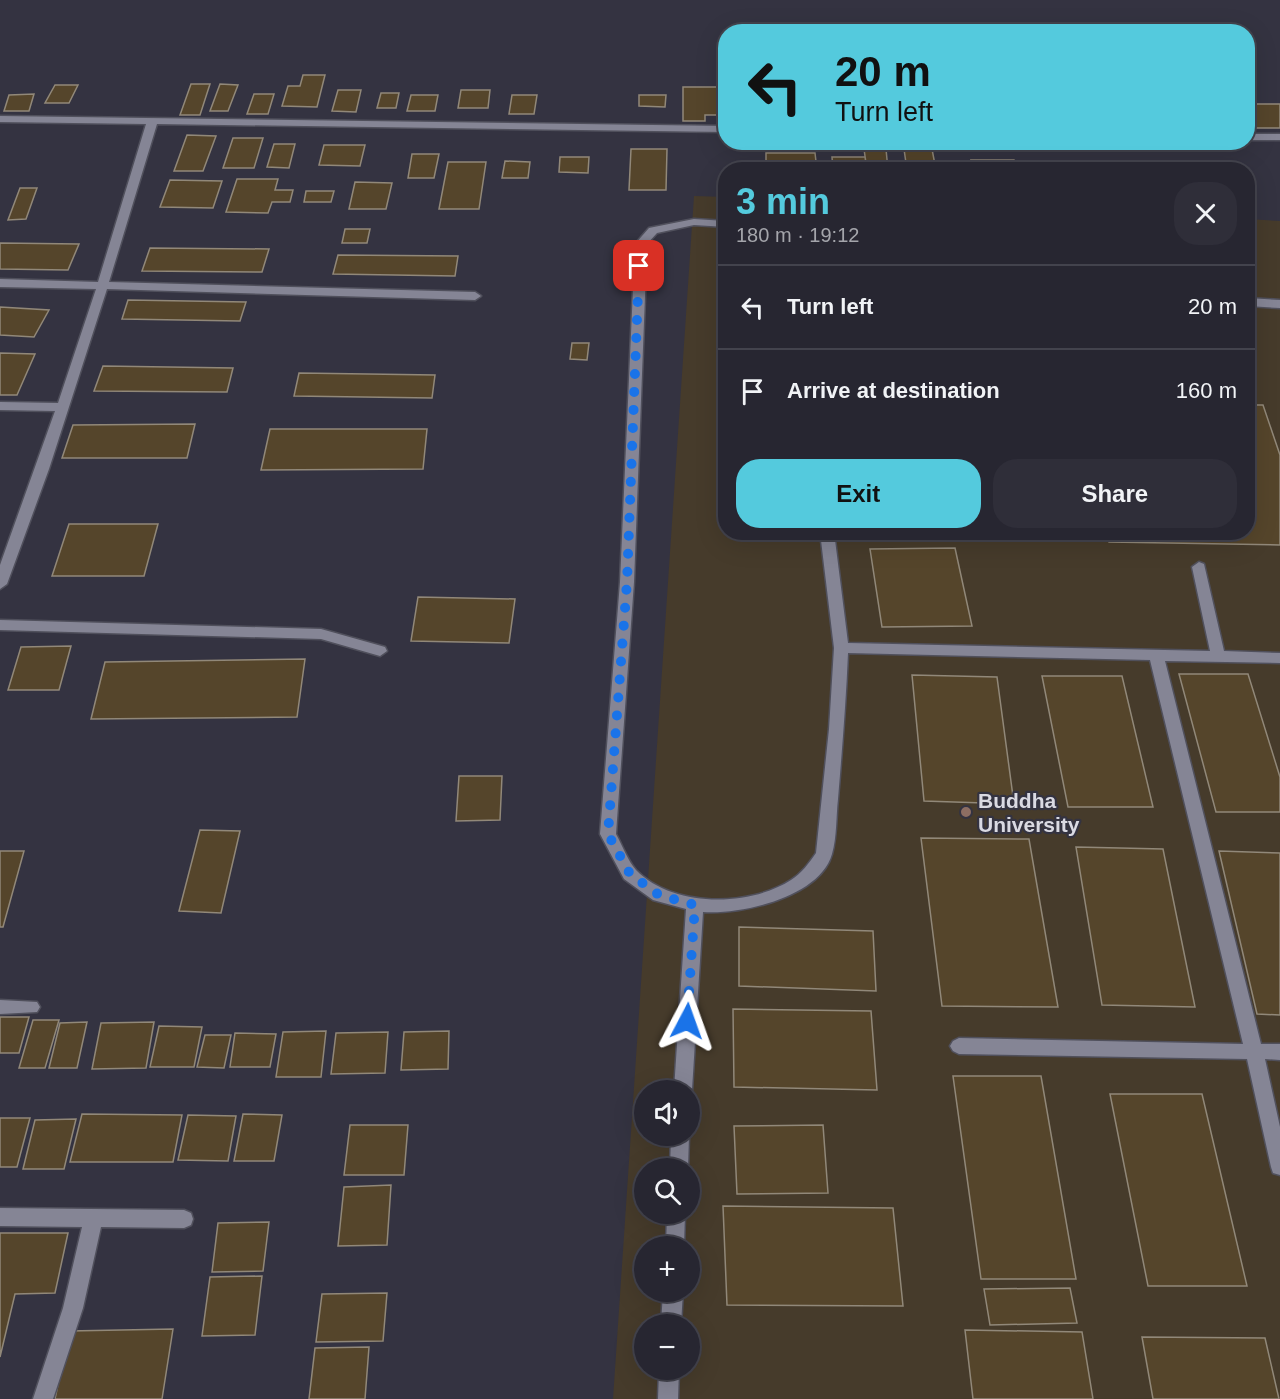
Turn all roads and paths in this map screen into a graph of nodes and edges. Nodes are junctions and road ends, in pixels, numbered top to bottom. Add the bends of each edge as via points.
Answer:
1 (0, 119) edge
2 (153, 120) junction
3 (718, 129) edge
4 (1255, 136) edge
5 (1280, 137) edge
6 (718, 224) edge
7 (0, 283) edge
8 (105, 285) junction
9 (476, 296) dead end
10 (1255, 303) edge
11 (1280, 304) edge
12 (0, 406) edge
13 (63, 407) junction
14 (828, 540) edge
15 (1199, 567) dead end
16 (0, 584) edge
17 (0, 625) edge
18 (841, 648) junction
19 (380, 651) dead end
20 (1156, 655) junction
21 (1218, 656) junction
22 (1280, 658) edge
23 (695, 905) junction
24 (0, 1007) edge
25 (31, 1007) dead end
26 (959, 1046) dead end
27 (1254, 1052) junction
28 (1280, 1052) edge
29 (684, 1080) edge
30 (1280, 1167) edge
31 (0, 1217) edge
32 (93, 1218) junction
33 (184, 1219) dead end
34 (669, 1380) edge
35 (43, 1399) edge
36 (668, 1399) edge

1 - 2 street
2 - 3 street
2 - 8 street
4 - 5 street
6 - 23 street via 694,222 653,230 641,244 627,582 608,834 630,874 659,895
7 - 8 street
8 - 9 street
8 - 13 street
10 - 11 street
12 - 13 street
13 - 16 street
14 - 18 street
15 - 21 street
17 - 19 street via 321,634
18 - 20 street
18 - 23 street via 824,854 812,872 796,885 757,900 722,907
20 - 21 street
20 - 27 street
21 - 22 street
23 - 29 street
24 - 25 street
26 - 27 street
27 - 28 street
27 - 30 street
31 - 32 street
32 - 33 street
32 - 35 street via 73,1308
34 - 36 street

